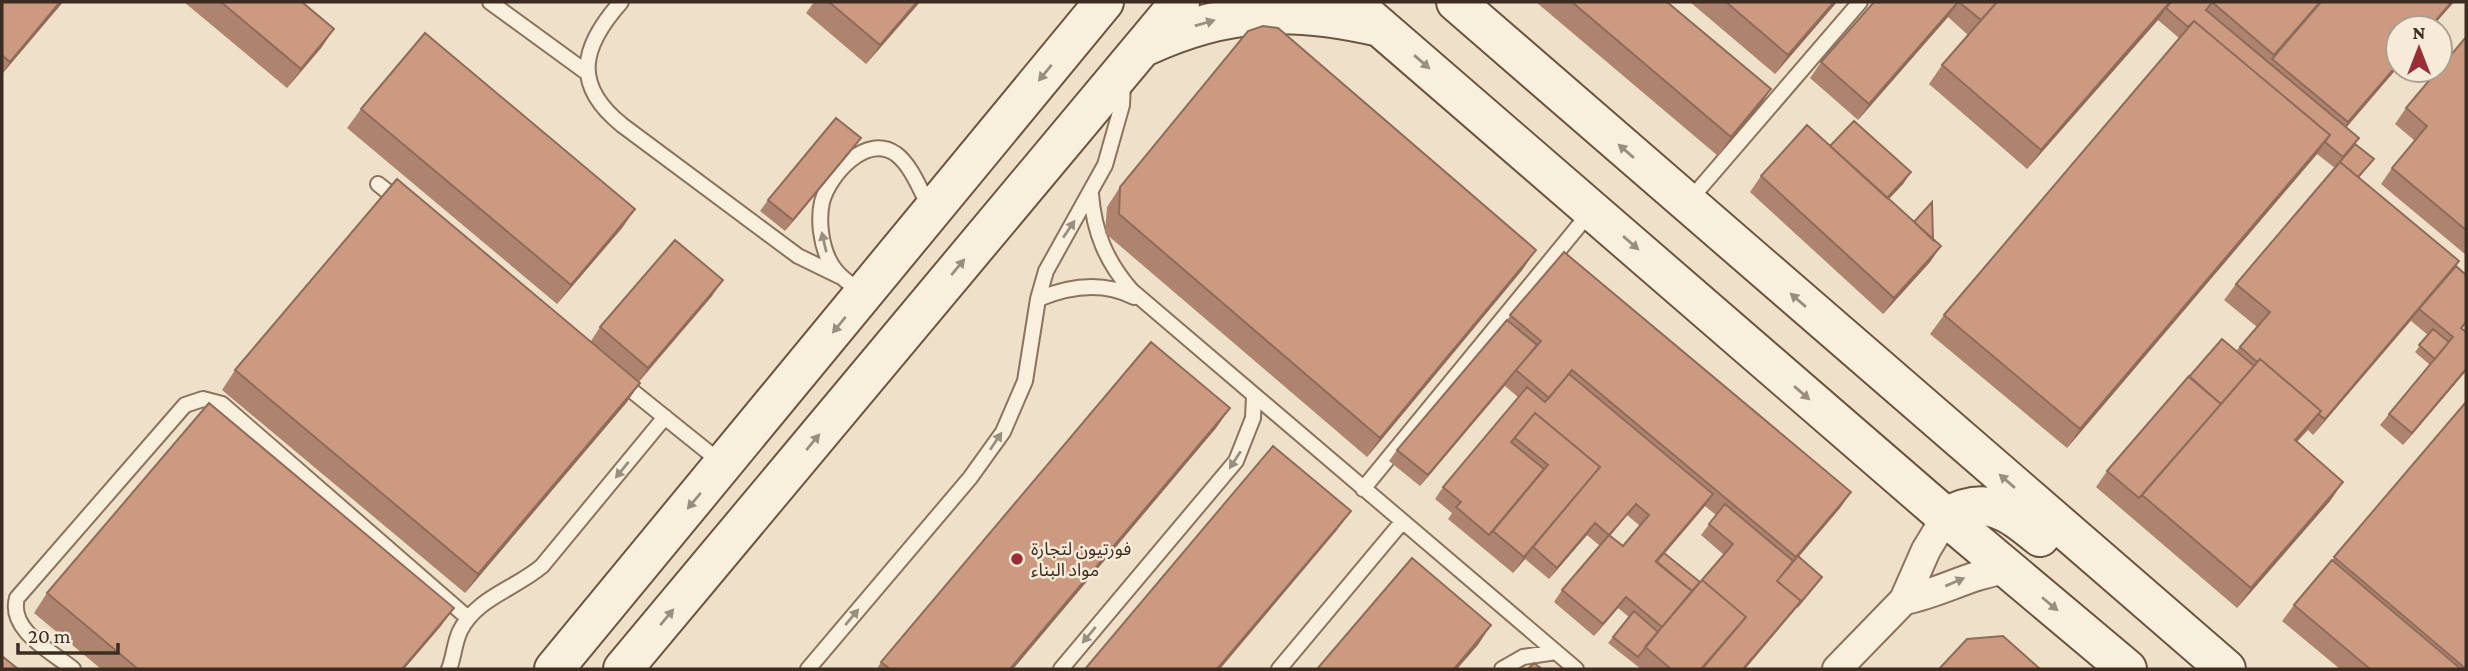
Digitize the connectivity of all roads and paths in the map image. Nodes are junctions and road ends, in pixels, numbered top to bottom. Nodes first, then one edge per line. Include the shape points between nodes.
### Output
1 (490, 2) edge
2 (621, 2) edge
3 (1104, 2) edge
4 (1180, 2) edge
5 (1352, 2) edge
6 (1456, 2) edge
7 (1860, 2) edge
8 (1085, 17) edge
9 (1381, 27) junction
10 (1133, 57) junction
11 (586, 72) junction
12 (378, 184) dead end
13 (1091, 193) junction
14 (1686, 204) junction
15 (1591, 209) junction
16 (410, 210) edge
17 (932, 211) junction
18 (852, 285) junction
19 (1038, 299) junction
20 (1147, 305) junction
21 (612, 374) edge
22 (1254, 396) junction
23 (665, 417) junction
24 (724, 464) junction
25 (1363, 489) junction
26 (1946, 517) junction
27 (1402, 522) junction
28 (2008, 569) junction
29 (1904, 600) junction
30 (468, 618) junction
31 (1556, 652) junction
32 (2212, 657) edge
33 (73, 669) edge
34 (449, 669) edge
35 (554, 669) edge
36 (624, 669) edge
37 (808, 669) edge
38 (1060, 669) edge
39 (1279, 669) edge
40 (1502, 669) edge
41 (1576, 669) edge
42 (1837, 669) edge
43 (2127, 669) edge

1 - 11 lane
2 - 11 lane via 595,37
3 - 8 main road
4 - 10 main road
5 - 9 main road
14 -> 6 main road
7 - 14 lane via 1768,101
8 -> 17 main road
10 -> 9 main road via 1206,22 1241,15 1311,13
9 -> 15 main road
10 - 13 lane via 1115,136
36 -> 10 main road
11 - 18 lane via 598,103 622,125 798,256
12 - 16 lane
19 -> 13 lane via 1059,245
13 - 20 lane via 1106,255
32 -> 14 main road
15 - 25 lane
15 -> 26 main road
17 - 18 main road
18 -> 17 lane via 829,261 822,202 834,177 858,154 878,148 897,155
18 -> 24 main road
19 - 20 lane via 1093,286 1121,292
37 -> 19 lane via 970,478 1003,432 1025,381
20 - 22 lane
21 - 23 lane
22 - 25 lane
22 -> 38 lane via 1253,418 1236,461
23 - 24 lane
23 -> 30 lane via 542,566
24 -> 35 main road
25 - 27 lane
26 - 28 main road
26 - 29 street
26 - 32 main road via 1984,506 2010,513 2151,629
27 - 31 lane
27 - 39 lane
29 -> 28 street via 1930,595 1967,577
28 -> 43 main road
29 - 42 street
30 - 33 lane via 222,404 203,400 185,405 18,598 15,608 21,627
30 - 34 lane
31 - 40 lane via 1523,657
31 - 41 lane

